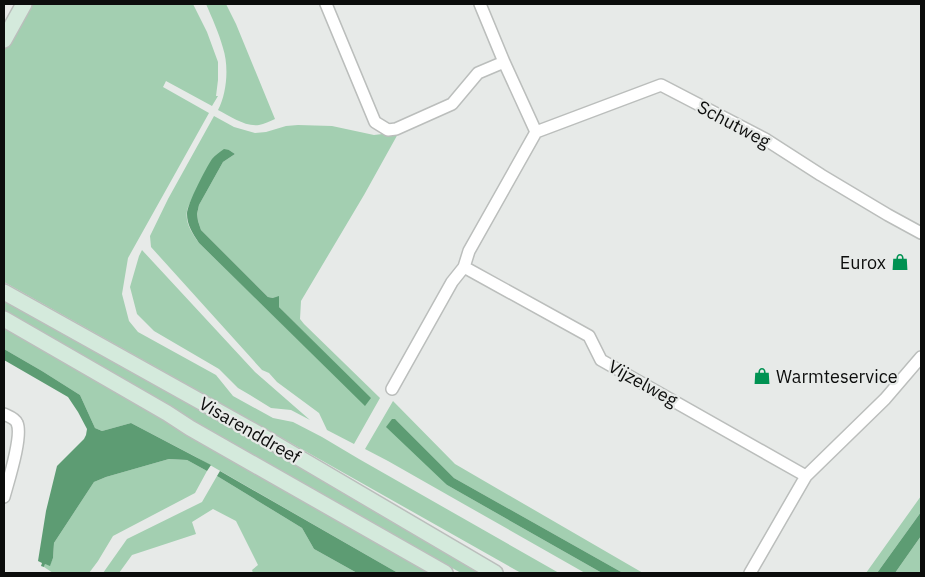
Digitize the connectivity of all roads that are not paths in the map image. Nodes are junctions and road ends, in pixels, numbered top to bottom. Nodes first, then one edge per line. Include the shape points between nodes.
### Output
1 (24, 4) edge
2 (326, 4) edge
3 (480, 4) edge
4 (4, 40) edge
5 (504, 62) junction
6 (536, 132) junction
7 (921, 233) edge
8 (464, 267) junction
9 (4, 292) edge
10 (4, 319) edge
11 (921, 357) edge
12 (392, 389) dead end
13 (4, 414) edge
14 (806, 476) junction
15 (4, 497) edge
16 (446, 573) edge
17 (494, 573) edge
18 (750, 573) edge

1 - 4 main road
2 - 5 street via 375,122 388,130 452,104 478,74
3 - 5 street
5 - 6 street
6 - 7 street, Schutweg via 661,85 765,139
6 - 8 street via 469,250
8 - 12 street via 452,282
8 - 14 street, Vijzelweg via 589,336 601,360
9 - 17 main road, Visarenddreef via 256,432
10 - 16 main road, Visarenddreef
11 - 14 street via 885,399
13 - 15 street via 17,422 18,433
14 - 18 street

